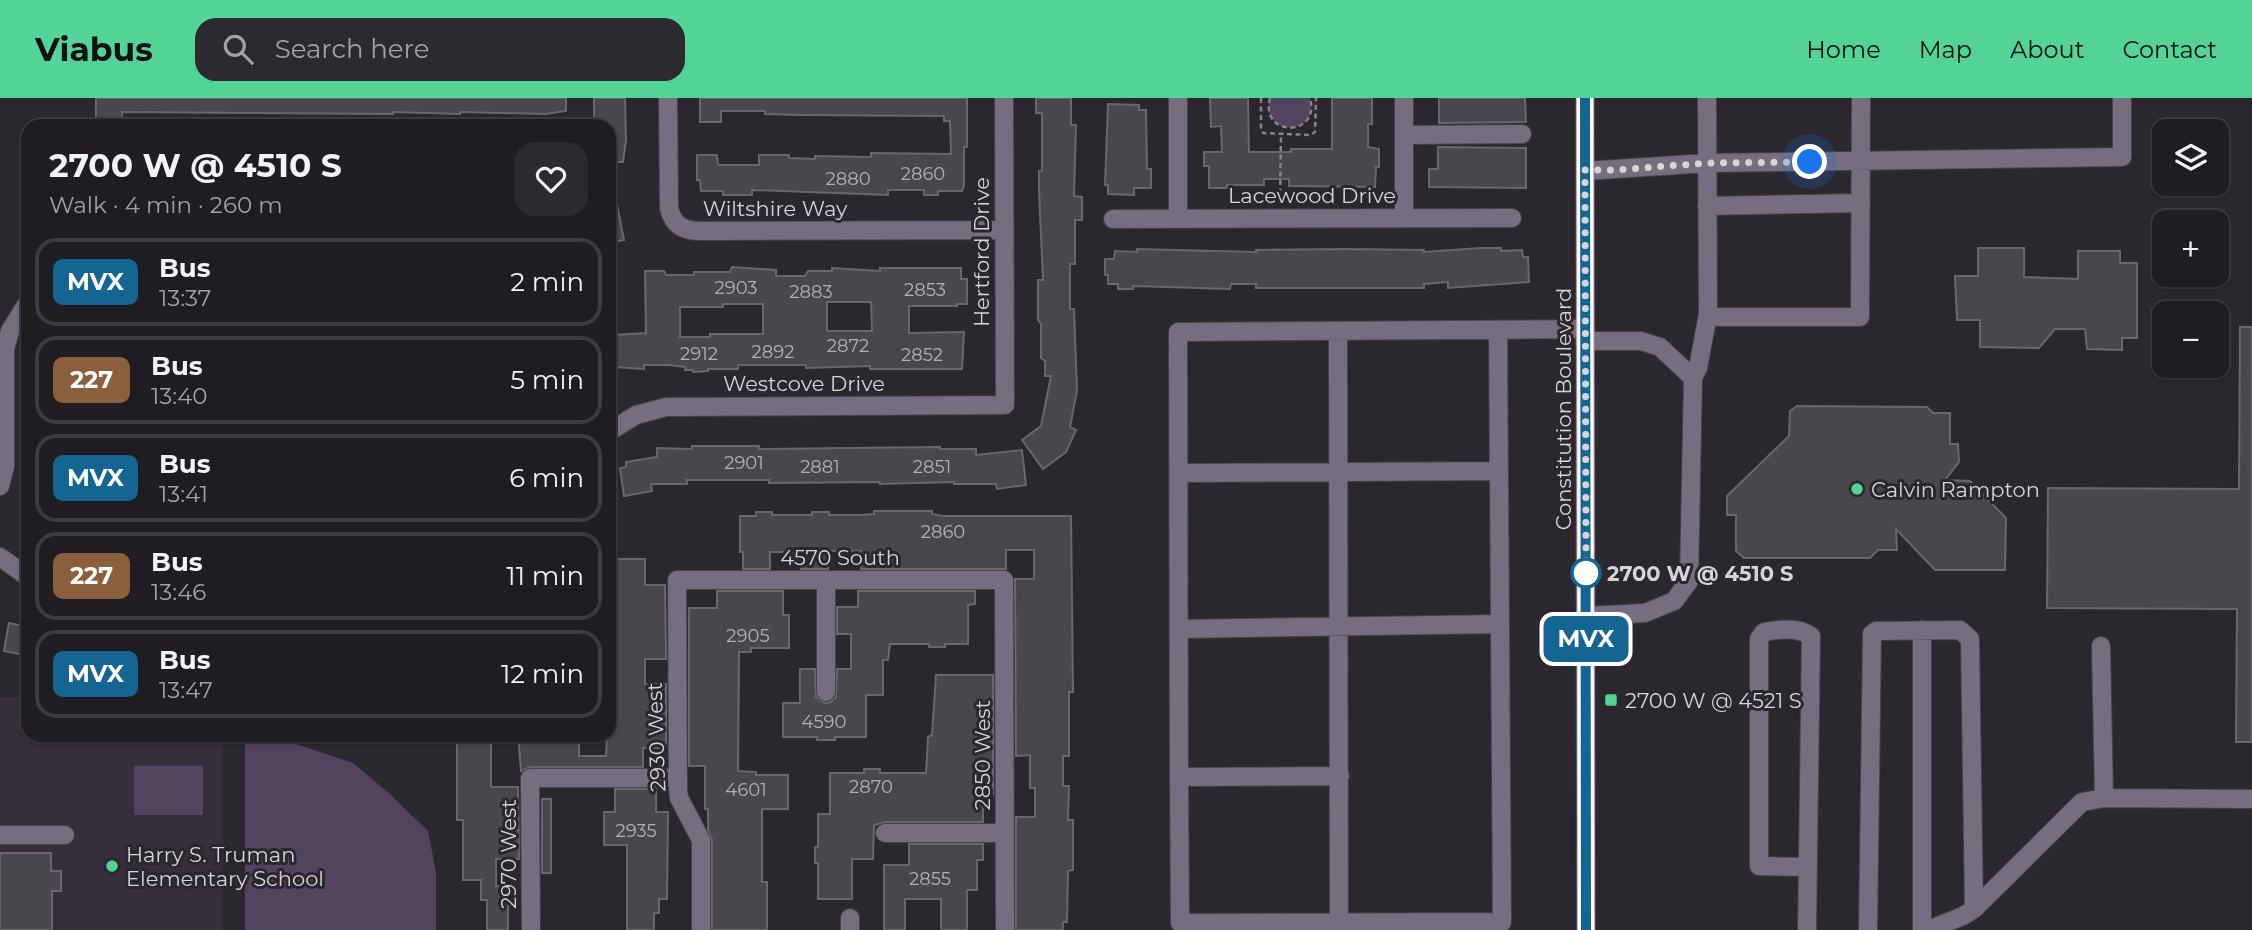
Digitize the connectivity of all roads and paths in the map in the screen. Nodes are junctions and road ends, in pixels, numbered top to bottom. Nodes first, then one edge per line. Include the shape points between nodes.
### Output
1 (668, 98) edge
2 (1004, 98) edge
3 (1178, 98) edge
4 (1261, 98) edge
5 (1270, 98) edge
6 (1310, 98) edge
7 (1316, 98) edge
8 (1404, 98) edge
9 (1585, 98) edge
10 (1707, 98) edge
11 (1861, 98) edge
12 (2122, 98) edge
13 (1281, 134) junction
14 (1522, 134) dead end
15 (1404, 135) junction
16 (1861, 161) junction
17 (1707, 163) junction
18 (1585, 170) junction
19 (1280, 202) dead end
20 (1861, 203) junction
21 (1707, 206) junction
22 (1178, 218) junction
23 (1404, 218) junction
24 (1512, 218) dead end
25 (1113, 219) dead end
26 (1004, 230) junction
27 (21, 313) edge
28 (1708, 314) junction
29 (1498, 330) junction
30 (1338, 332) junction
31 (1585, 335) junction
32 (1693, 378) junction
33 (1005, 405) joint
34 (616, 428) edge
35 (1499, 471) junction
36 (1338, 472) junction
37 (1179, 473) junction
38 (0, 486) edge
39 (0, 557) edge
40 (21, 572) edge
41 (677, 580) joint
42 (826, 580) junction
43 (1004, 580) joint
44 (1586, 616) junction
45 (1500, 624) junction
46 (1339, 627) junction
47 (1179, 629) junction
48 (1922, 630) junction
49 (2101, 646) dead end
50 (826, 692) dead end
51 (1339, 776) junction
52 (1179, 777) junction
53 (678, 778) junction
54 (2104, 798) junction
55 (2252, 799) edge
56 (885, 833) dead end
57 (1005, 833) junction
58 (0, 835) edge
59 (65, 835) dead end
60 (1808, 867) junction
61 (1974, 909) junction
62 (1339, 926) edge
63 (530, 930) edge
64 (701, 930) edge
65 (1005, 930) edge
66 (1586, 930) edge
67 (1807, 930) edge
68 (1868, 930) edge
69 (1922, 930) edge
70 (1928, 930) edge

1 - 26 street, Wiltshire Way via 669,208 681,228
2 - 26 street, Hertford Drive
3 - 22 street
4 - 13 path via 1261,130
5 - 6 path via 1268,108 1274,121 1294,128 1311,115
7 - 13 path via 1315,132
8 - 15 street
9 - 18 main road, Constitution Boulevard
10 - 17 street
11 - 16 street
12 - 16 street via 2122,158
13 - 19 path
14 - 15 street
15 - 23 street
16 - 17 street
16 - 20 street
17 - 18 street
17 - 21 street
18 - 31 main road, Constitution Boulevard
20 - 21 street
20 - 28 street via 1860,317
21 - 28 street
22 - 23 street, Lacewood Drive
22 - 25 street, Lacewood Drive
23 - 24 street, Lacewood Drive
26 - 33 street, Hertford Drive
27 - 38 street via 5,349 5,466
28 - 32 street
29 - 30 street
29 - 31 street
29 - 35 street
30 - 36 street
30 - 37 street via 1178,332
31 - 32 street via 1660,347
31 - 44 main road, Constitution Boulevard
32 - 44 street via 1689,581 1674,601 1645,613
33 - 34 street, Westcove Drive via 666,407 636,415
35 - 36 street
35 - 45 street
36 - 37 street
36 - 46 street
37 - 47 street
39 - 40 street
41 - 42 street, 4570 South
41 - 53 street, 2930 West
42 - 43 street, 4570 South
42 - 50 street
43 - 57 street, 2850 West
44 - 66 main road, Constitution Boulevard
45 - 46 street
45 - 62 street via 1502,922
46 - 47 street
46 - 51 street
47 - 52 street
48 - 61 street via 1960,630 1970,639
48 - 68 street via 1890,629 1872,634
48 - 69 street
49 - 54 street
51 - 52 street
51 - 62 street
52 - 62 street via 1180,923
53 - 63 street, 2970 West via 530,778
53 - 64 street, 2930 West via 679,798 701,840
54 - 55 street
54 - 61 street via 2082,802
56 - 57 street
57 - 65 street, 2850 West
58 - 59 street
60 - 60 street via 1811,636 1797,630 1774,630 1759,639 1759,866
60 - 67 street
61 - 70 street

